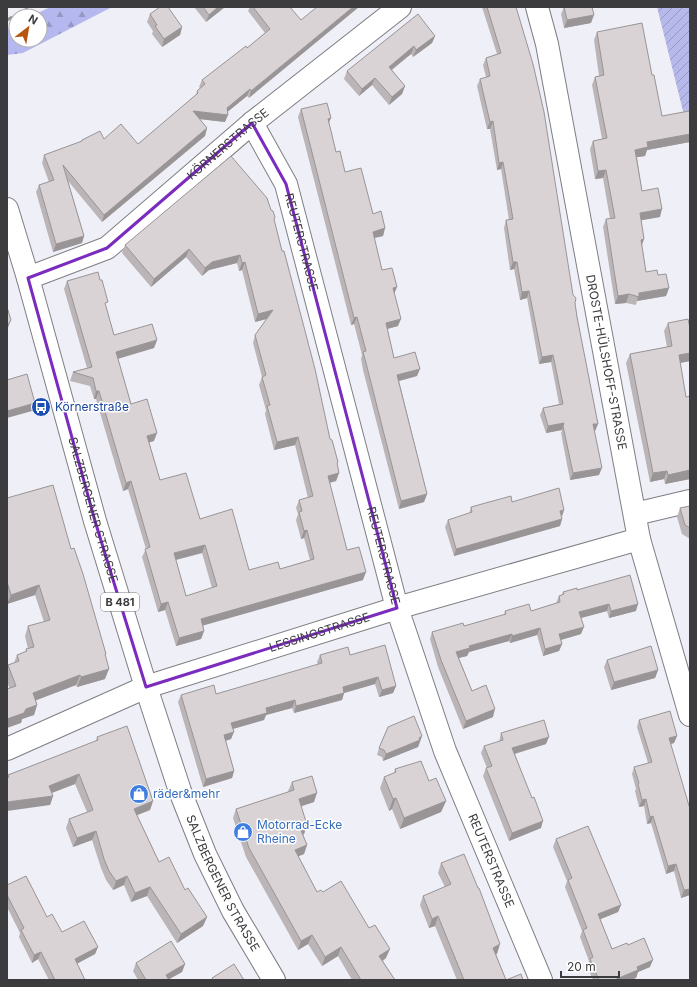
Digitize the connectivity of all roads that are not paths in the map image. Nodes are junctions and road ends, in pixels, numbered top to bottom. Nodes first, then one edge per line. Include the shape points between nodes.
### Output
1 (400, 7) edge
2 (537, 7) edge
3 (252, 123) junction
4 (7, 209) edge
5 (28, 278) junction
6 (690, 501) edge
7 (635, 514) junction
8 (640, 539) junction
9 (397, 608) junction
10 (146, 687) junction
11 (690, 715) edge
12 (7, 749) edge
13 (274, 980) edge
14 (541, 980) edge

1 - 3 street, KÖRNERSTRASSE
2 - 7 street, DROSTE-HÜLSHOFF-STRASSE via 547,44
3 - 5 street, KÖRNERSTRASSE via 107,248
3 - 9 street, REUTERSTRASSE via 286,184
4 - 5 street, SALZBERGENER STRASSE / B 481
5 - 10 street, SALZBERGENER STRASSE / B 481 via 95,521
6 - 7 street
7 - 8 street, DROSTE-HÜLSHOFF-STRASSE
8 - 9 street, LESSINGSTRASSE
8 - 11 street, DROSTE-HÜLSHOFF-STRASSE
9 - 10 street, LESSINGSTRASSE
9 - 14 street, REUTERSTRASSE via 445,751
10 - 12 street, LESSINGSTRASSE
10 - 13 street, SALZBERGENER STRASSE / B 481 via 180,791 205,854 233,911

